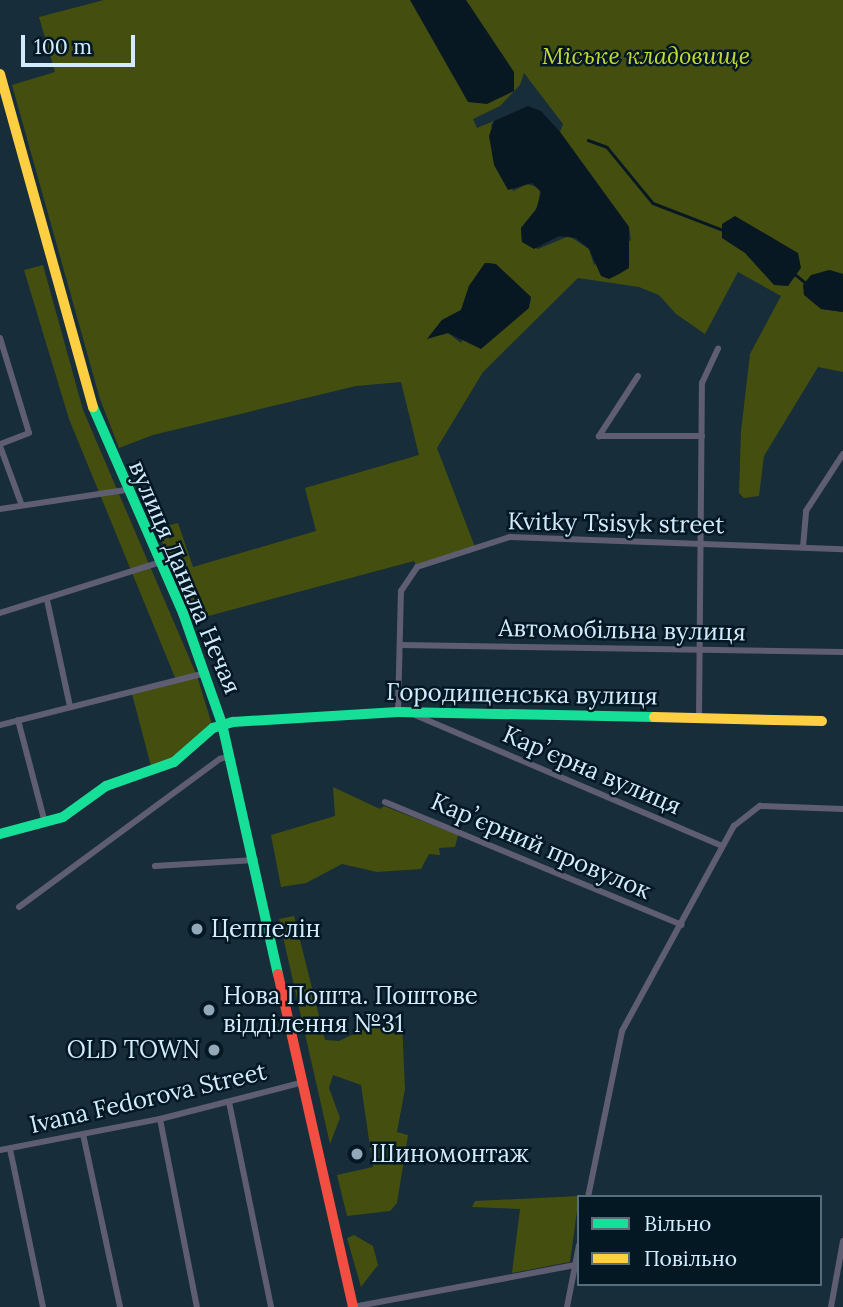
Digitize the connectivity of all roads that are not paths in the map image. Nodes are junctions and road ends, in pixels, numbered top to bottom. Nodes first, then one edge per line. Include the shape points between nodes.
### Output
1 (0, 74) edge
2 (0, 338) edge
3 (718, 348) dead end
4 (638, 376) dead end
5 (702, 436) junction
6 (0, 445) edge
7 (843, 454) edge
8 (127, 490) junction
9 (21, 503) junction
10 (0, 509) edge
11 (701, 543) junction
12 (803, 547) junction
13 (843, 549) edge
14 (161, 562) junction
15 (47, 600) junction
16 (0, 613) edge
17 (400, 645) junction
18 (700, 650) junction
19 (843, 652) edge
20 (206, 673) junction
21 (70, 706) junction
22 (404, 712) junction
23 (699, 719) junction
24 (18, 720) junction
25 (822, 721) dead end
26 (222, 724) junction
27 (0, 725) edge
28 (230, 756) junction
29 (385, 802) dead end
30 (843, 809) edge
31 (45, 823) junction
32 (0, 834) edge
33 (722, 846) junction
34 (254, 860) junction
35 (155, 866) dead end
36 (19, 907) dead end
37 (682, 925) junction
38 (304, 1082) junction
39 (229, 1102) junction
40 (160, 1119) junction
41 (83, 1134) junction
42 (10, 1149) junction
43 (0, 1150) edge
44 (589, 1195) edge
45 (843, 1241) edge
46 (577, 1255) edge
47 (575, 1265) junction
48 (43, 1307) edge
49 (120, 1307) edge
50 (197, 1307) edge
51 (271, 1307) edge
52 (353, 1307) edge
53 (567, 1307) edge
54 (831, 1307) edge

1 - 8 main road, вулиця Данила Нечая via 91,403
2 - 6 street via 29,432
3 - 5 street via 702,383
4 - 5 street via 599,436
5 - 11 street
6 - 9 street
7 - 12 street via 806,511
8 - 9 street
8 - 14 main road, вулиця Данила Нечая
9 - 10 street
11 - 12 street, Kvitky Tsisyk street
11 - 17 street, Kvitky Tsisyk street via 510,537 475,547 416,567 408,575 401,591
11 - 18 street
12 - 13 street, Kvitky Tsisyk street
14 - 15 street
14 - 20 main road, вулиця Данила Нечая
15 - 16 street
15 - 21 street
17 - 18 street, Автомобільна вулиця
17 - 22 street, Kvitky Tsisyk street
18 - 19 street, Автомобільна вулиця
18 - 23 street
20 - 21 street
20 - 26 main road, вулиця Данила Нечая
21 - 24 street
22 - 23 main road, Городищенська вулиця
22 - 26 main road, Городищенська вулиця
22 - 33 street, Карʼєрна вулиця
23 - 25 main road, Городищенська вулиця
24 - 27 street
24 - 31 street
26 - 28 main road, вулиця Данила Нечая
26 - 31 main road via 174,762 106,786 63,817
28 - 34 main road, вулиця Данила Нечая
28 - 36 street
29 - 37 street, Карʼєрний провулок
30 - 33 street via 760,806 741,817
31 - 32 main road
33 - 37 street
34 - 35 street
34 - 38 main road, вулиця Данила Нечая
37 - 44 street via 622,1031
38 - 39 street, Ivana Fedorova Street
38 - 52 main road, вулиця Данила Нечая
39 - 40 street, Ivana Fedorova Street
39 - 51 street
40 - 41 street, Ivana Fedorova Street
40 - 50 street
41 - 42 street, Ivana Fedorova Street
41 - 49 street
42 - 43 street, Ivana Fedorova Street
42 - 48 street
45 - 54 street
46 - 47 street
47 - 52 street
47 - 53 street

